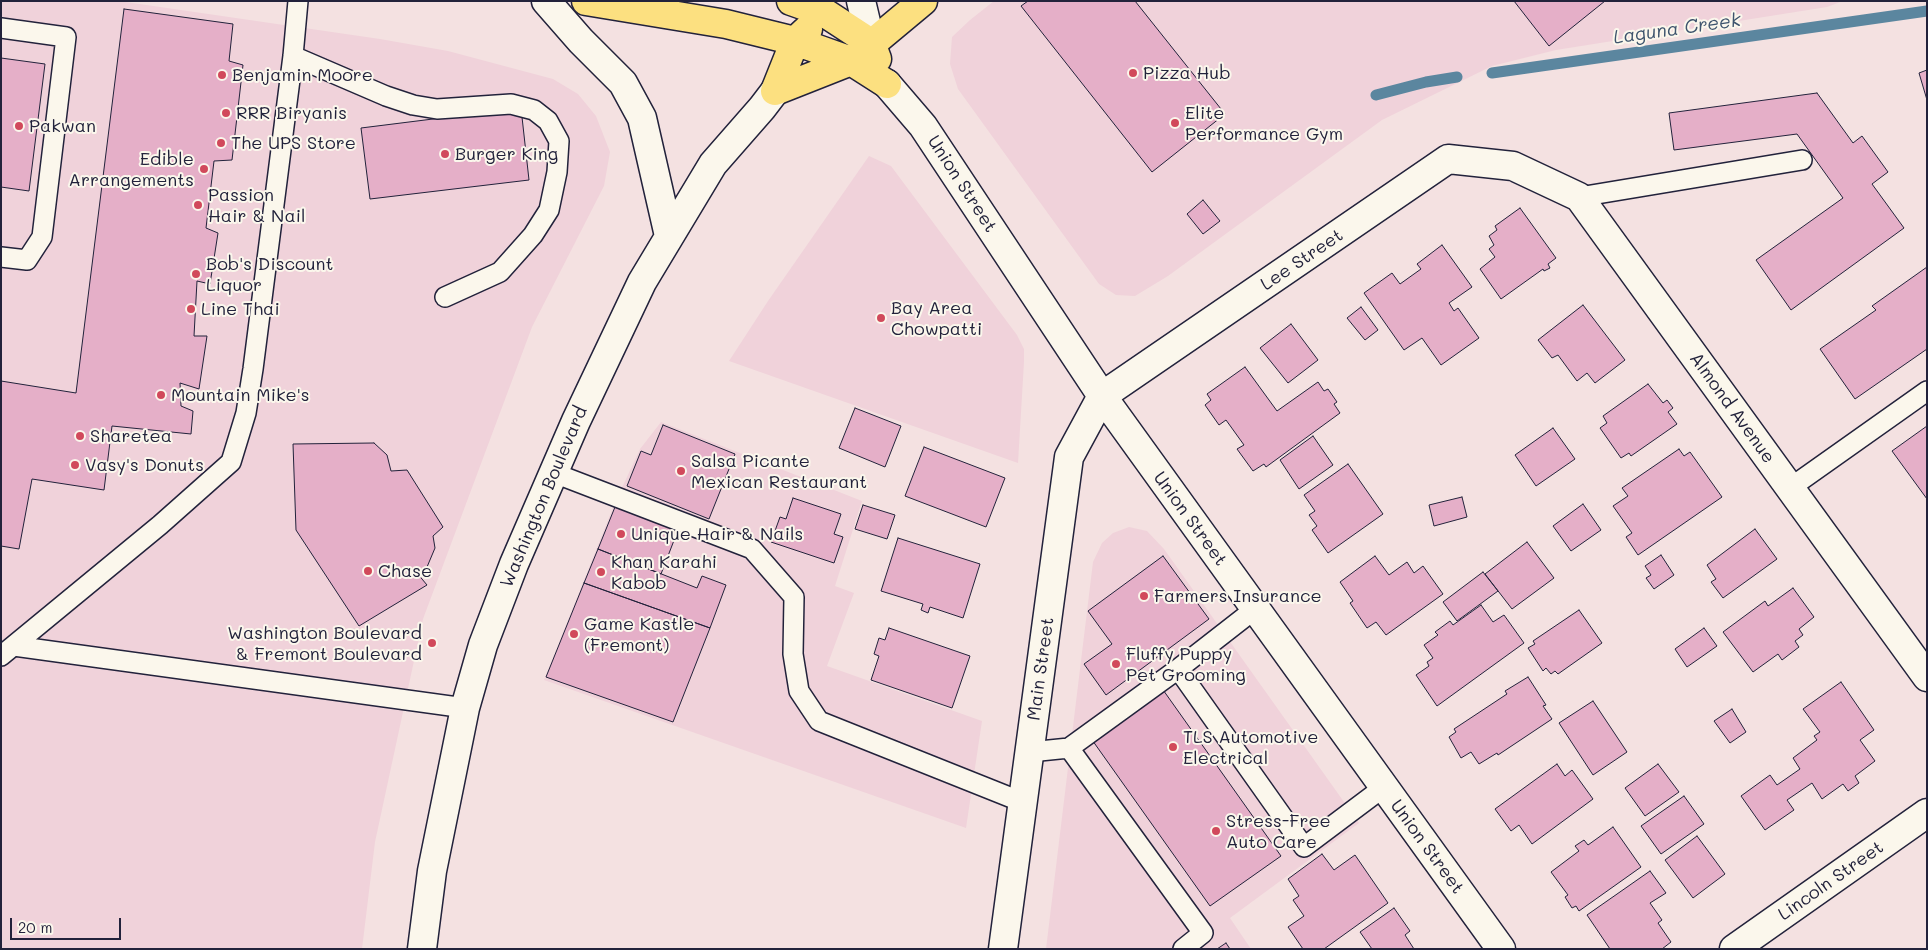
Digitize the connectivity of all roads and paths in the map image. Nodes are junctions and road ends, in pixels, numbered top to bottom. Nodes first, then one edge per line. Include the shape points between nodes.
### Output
1 (298, 1) edge
2 (546, 1) edge
3 (586, 1) edge
4 (791, 1) edge
5 (861, 1) edge
6 (922, 1) edge
7 (831, 7) edge
8 (1, 28) edge
9 (794, 41) junction
10 (861, 52) junction
11 (292, 56) junction
12 (887, 84) joint
13 (775, 91) junction
14 (1802, 160) dead end
15 (1513, 166) joint
16 (1579, 197) junction
17 (669, 236) junction
18 (1, 257) edge
19 (445, 297) dead end
20 (1927, 390) edge
21 (1102, 396) junction
22 (554, 473) junction
23 (1790, 488) junction
24 (1255, 609) junction
25 (8, 651) edge
26 (1178, 668) junction
27 (1927, 677) edge
28 (465, 708) junction
29 (1068, 748) junction
30 (1030, 752) junction
31 (1384, 787) junction
32 (1022, 802) junction
33 (1927, 813) edge
34 (1737, 948) edge
35 (422, 949) edge
36 (1003, 949) edge
37 (1183, 949) edge
38 (1501, 949) edge

1 - 11 lane
2 - 17 street via 622,83 642,118
3 - 9 main road via 726,24
4 - 7 main road
5 - 10 street
6 - 10 main road
7 - 9 main road
7 - 10 main road
8 - 18 lane via 66,37 42,237 28,260
9 - 10 main road
9 - 13 main road
10 - 12 main road
10 - 13 main road
11 - 19 lane via 413,105 437,110 510,104 534,110 548,122 559,141 557,172 548,210 534,236 500,272
11 - 25 lane via 253,369 246,413 231,462
12 - 21 street, Union Street via 923,126
13 - 17 street, Washington Boulevard via 713,164
14 - 16 lane
15 - 16 street, Almond Avenue
15 - 21 street, Lee Street via 1448,160
16 - 23 street, Almond Avenue
17 - 22 street, Washington Boulevard via 642,282
20 - 23 lane
21 - 24 street, Union Street
21 - 30 street, Main Street via 1069,457
22 - 28 street, Washington Boulevard via 483,644
22 - 32 lane via 752,549 794,597 793,654 799,691 818,721
23 - 27 street, Almond Avenue
24 - 26 lane
24 - 31 street, Union Street
25 - 28 lane
26 - 29 lane
26 - 31 lane via 1304,847
28 - 35 street, Washington Boulevard via 432,872
29 - 30 lane
29 - 37 lane via 1203,933
30 - 32 street, Main Street
31 - 38 street, Union Street
32 - 36 street, Main Street
33 - 34 street, Lincoln Street

